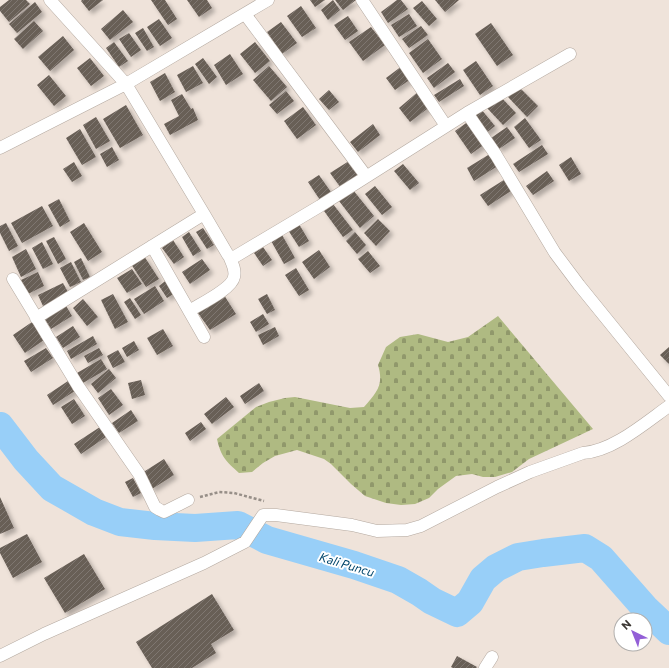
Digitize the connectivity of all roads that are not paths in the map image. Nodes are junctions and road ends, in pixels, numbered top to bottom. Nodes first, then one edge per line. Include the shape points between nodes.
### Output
1 (50, 0) edge
2 (268, 0) edge
3 (362, 0) edge
4 (245, 14) junction
5 (570, 54) dead end
6 (126, 84) junction
7 (467, 113) junction
8 (446, 126) junction
9 (0, 148) edge
10 (366, 176) junction
11 (204, 214) junction
12 (152, 246) junction
13 (229, 256) junction
14 (13, 279) dead end
15 (189, 311) junction
16 (36, 318) junction
17 (204, 337) dead end
18 (669, 396) edge
19 (669, 406) edge
20 (188, 500) road end
21 (0, 656) edge
22 (492, 657) dead end
23 (485, 668) edge

1 - 6 street
2 - 4 street
3 - 8 street
4 - 6 street
4 - 10 street
5 - 7 street
6 - 9 street
6 - 11 street
7 - 8 street
7 - 18 street via 496,155 555,253
8 - 10 street
10 - 13 street via 242,253
11 - 12 street
11 - 13 street
12 - 15 street
12 - 16 street
13 - 15 street via 234,273 233,281
14 - 16 street
15 - 17 street
16 - 20 street via 78,386 139,474 155,507 164,512
19 - 21 street via 602,449 530,472 407,530 384,532 284,516 261,517 245,542
22 - 23 street

